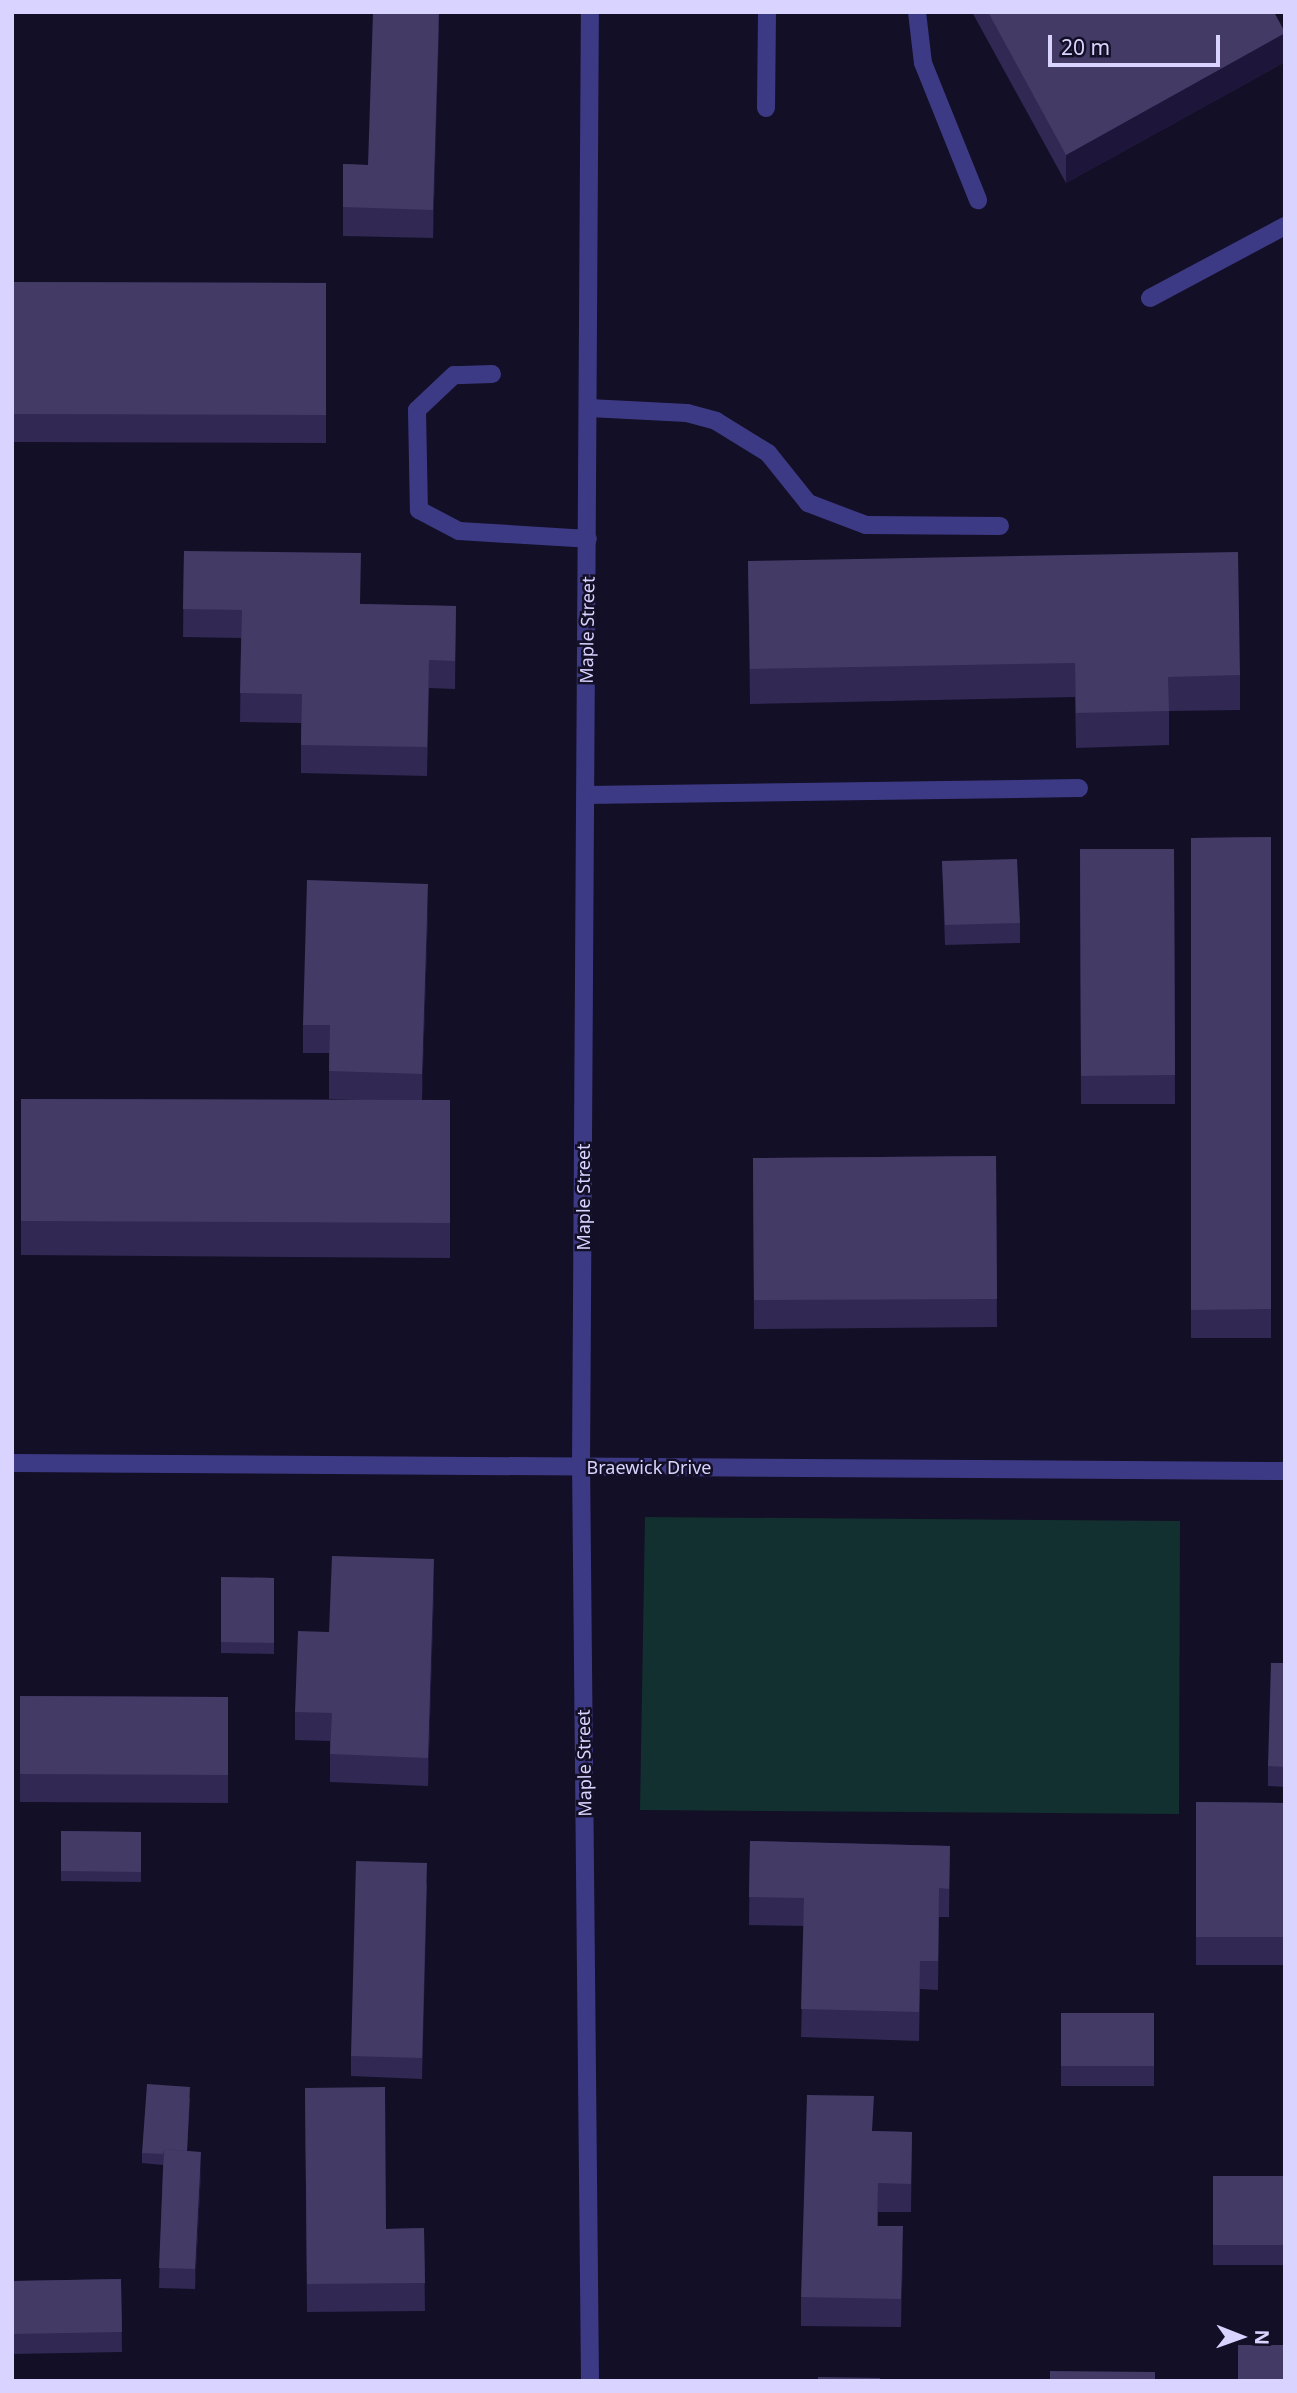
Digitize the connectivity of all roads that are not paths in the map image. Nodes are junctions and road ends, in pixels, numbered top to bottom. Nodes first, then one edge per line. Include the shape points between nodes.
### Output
1 (590, 12) edge
2 (767, 12) edge
3 (917, 12) edge
4 (766, 108) dead end
5 (978, 200) dead end
6 (1285, 226) edge
7 (1150, 298) dead end
8 (492, 373) dead end
9 (589, 408) junction
10 (1000, 526) dead end
11 (588, 539) junction
12 (1079, 788) dead end
13 (586, 795) junction
14 (12, 1464) edge
15 (582, 1467) junction
16 (1285, 1471) edge
17 (590, 2381) edge

1 - 9 street, Maple Street
2 - 4 street
3 - 5 street via 923,62
6 - 7 street
8 - 11 street via 454,375 418,410 419,510 459,531
9 - 10 street via 687,413 716,421 768,453 808,503 866,525
9 - 11 street, Maple Street
11 - 13 street, Maple Street
12 - 13 street
13 - 15 street, Maple Street
14 - 15 street, Braewick Drive
15 - 16 street, Braewick Drive
15 - 17 street, Maple Street

